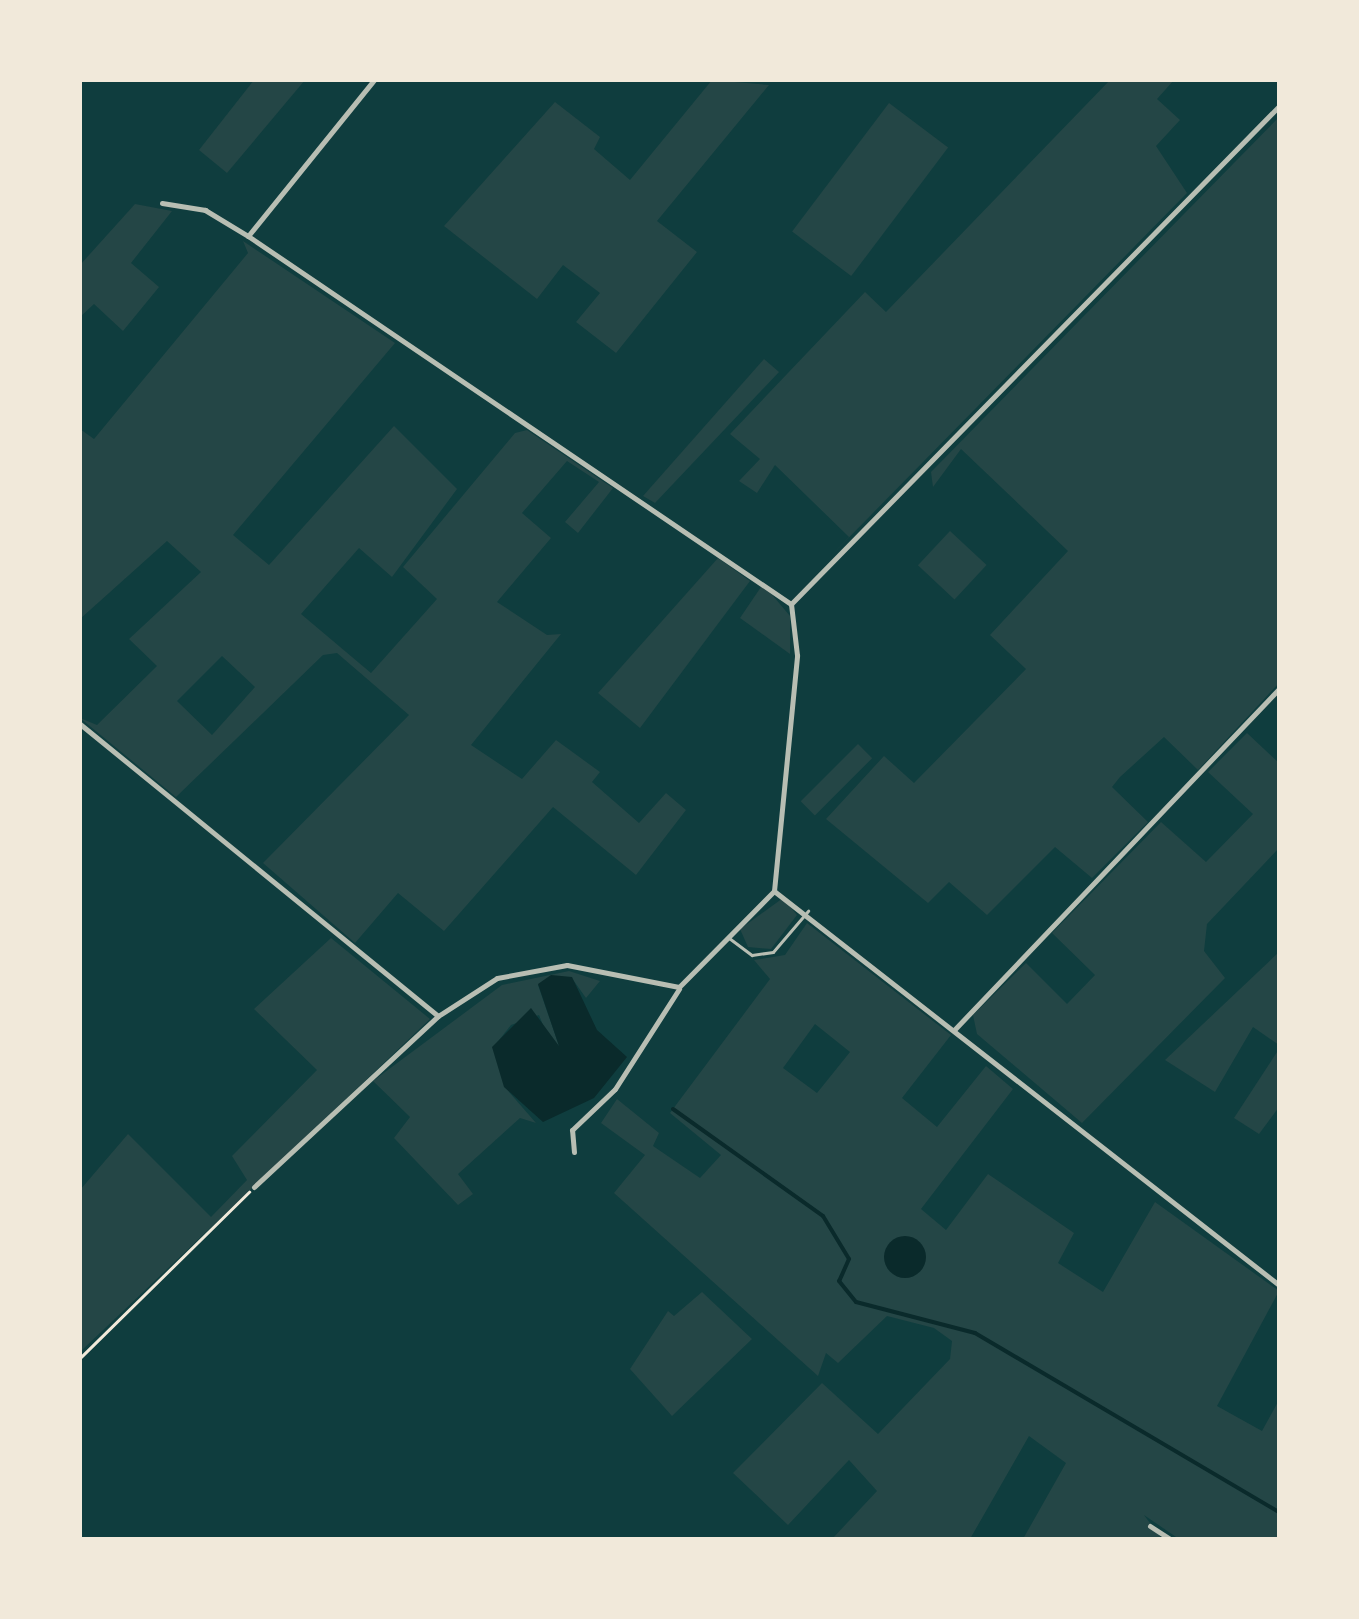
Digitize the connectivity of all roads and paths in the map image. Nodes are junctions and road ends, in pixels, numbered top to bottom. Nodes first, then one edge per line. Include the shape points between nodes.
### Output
1 (374, 80) edge
2 (1279, 106) edge
3 (162, 203) dead end
4 (248, 236) junction
5 (791, 604) junction
6 (1279, 689) edge
7 (80, 724) edge
8 (774, 891) junction
9 (808, 911) junction
10 (727, 936) junction
11 (679, 987) junction
12 (438, 1016) junction
13 (954, 1030) junction
14 (574, 1152) dead end
15 (254, 1187) joint
16 (1279, 1285) edge
17 (80, 1358) edge
18 (1150, 1526) dead end
19 (1170, 1539) edge

1 - 4 street
2 - 5 street
3 - 4 street via 206,210
4 - 5 street
5 - 8 street via 797,654
6 - 13 street
7 - 12 street
8 - 9 street
8 - 10 street
9 - 10 lane via 763,955
9 - 13 street
10 - 11 street
11 - 12 street via 532,966
11 - 14 street via 615,1089 572,1130
12 - 15 street
13 - 16 street
15 - 17 path
18 - 19 street

